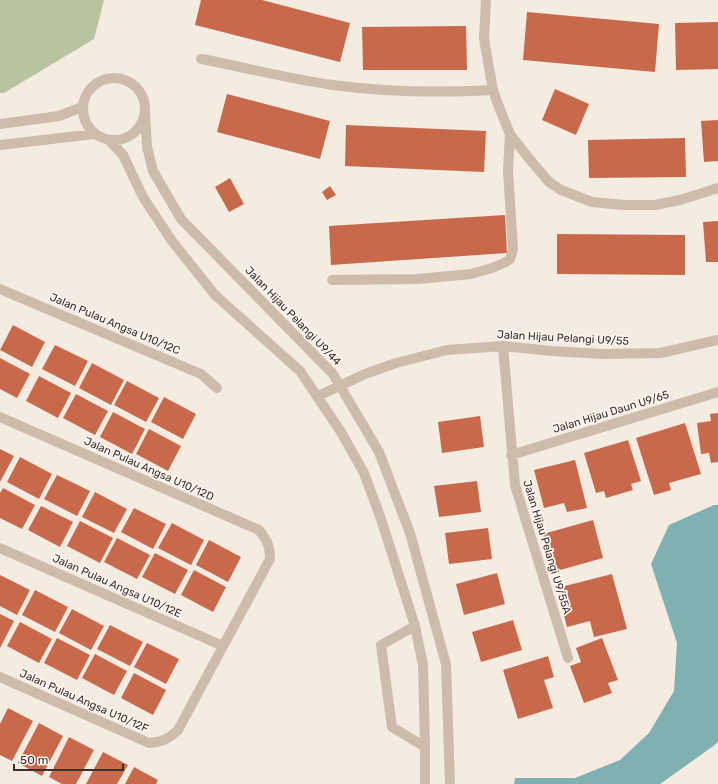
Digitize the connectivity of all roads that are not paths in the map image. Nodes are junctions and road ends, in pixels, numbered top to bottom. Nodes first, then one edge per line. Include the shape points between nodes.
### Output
1 (486, 0) edge
2 (201, 59) dead end
3 (493, 90) junction
4 (82, 107) junction
5 (145, 112) junction
6 (0, 124) edge
7 (94, 134) junction
8 (510, 134) junction
9 (110, 141) junction
10 (0, 145) edge
11 (718, 188) edge
12 (332, 280) dead end
13 (0, 289) edge
14 (718, 340) edge
15 (502, 346) junction
16 (339, 386) junction
17 (217, 388) dead end
18 (718, 392) edge
19 (318, 396) junction
20 (0, 417) edge
21 (511, 455) junction
22 (0, 548) edge
23 (415, 626) junction
24 (224, 646) junction
25 (568, 658) dead end
26 (0, 677) edge
27 (426, 747) junction
28 (425, 784) edge
29 (450, 784) edge

1 - 3 street via 484,39
2 - 3 street via 332,85 455,92
3 - 8 street
4 - 5 street via 89,90 104,79 114,78 124,79 133,84 144,101
4 - 6 street via 59,116
4 - 7 street via 87,126
5 - 9 street via 138,130 129,137
5 - 16 street, Jalan Hijau Pelangi U9/44 via 147,147 153,170 181,219 333,374
7 - 9 street
7 - 10 street
8 - 11 street via 549,182 560,190 592,202 655,205
8 - 12 street via 508,172 513,249 510,259 471,274 418,279
9 - 19 street via 124,155 143,197 172,241 214,295 300,371
13 - 17 street, Jalan Pulau Angsa U10/12C via 201,374
14 - 15 street, Jalan Hijau Pelangi U9/55 via 660,353 603,354
15 - 16 street, Jalan Hijau Pelangi U9/55 via 447,350 396,363
15 - 21 street, Jalan Hijau Pelangi U9/55A
16 - 19 street, Jalan Hijau Pelangi U9/55
16 - 29 street, Jalan Hijau Pelangi U9/44 via 379,452 410,533 446,664
18 - 21 street, Jalan Hijau Daun U9/65
19 - 23 street via 364,473
20 - 24 street, Jalan Pulau Angsa U10/12D via 258,530 267,540 270,559
21 - 25 street, Jalan Hijau Pelangi U9/55A via 515,485
22 - 24 street, Jalan Pulau Angsa U10/12E
23 - 27 street via 423,665
23 - 27 street via 382,645 392,727
24 - 26 street, Jalan Pulau Angsa U10/12F via 178,730 161,742 149,743
27 - 28 street

